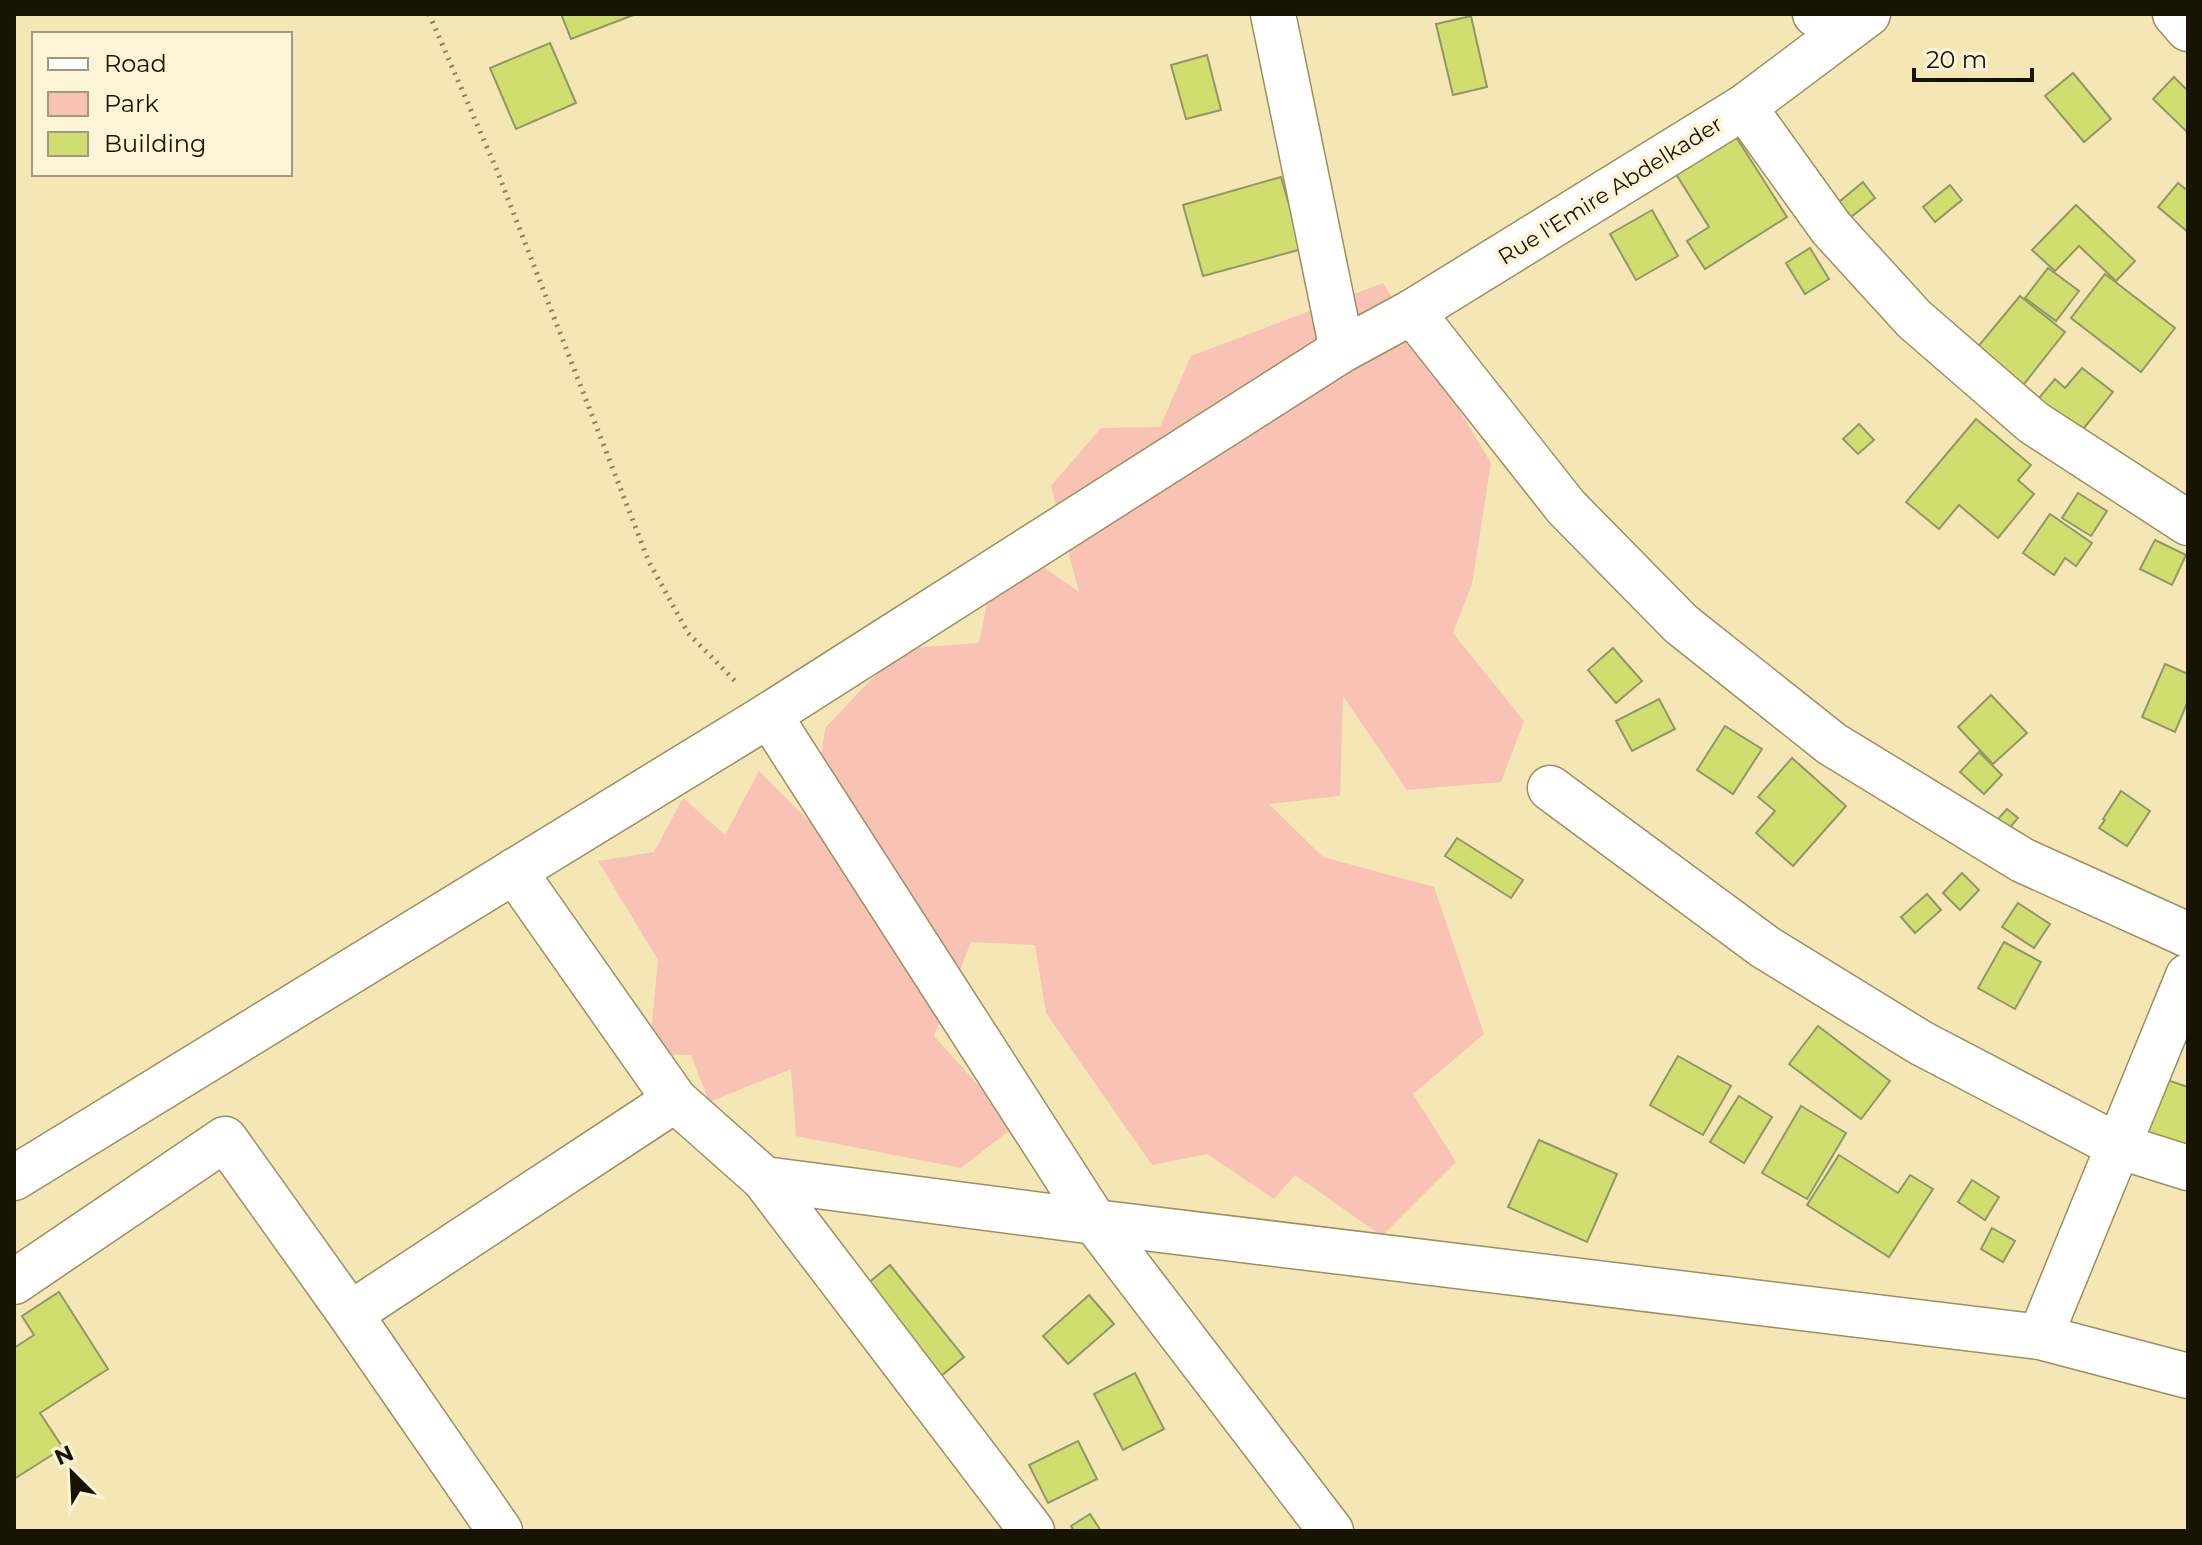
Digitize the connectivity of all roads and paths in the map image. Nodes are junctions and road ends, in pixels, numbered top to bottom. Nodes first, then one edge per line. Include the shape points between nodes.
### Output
1 (429, 14) edge
2 (1273, 14) edge
3 (2175, 14) edge
4 (1847, 16) edge
5 (2188, 29) edge
6 (1744, 107) junction
7 (1412, 312) junction
8 (1342, 350) junction
9 (2188, 523) edge
10 (769, 715) junction
11 (1550, 788) dead end
12 (514, 871) junction
13 (2188, 935) edge
14 (2188, 976) edge
15 (675, 1100) junction
16 (2118, 1146) junction
17 (2188, 1168) edge
18 (14, 1178) edge
19 (764, 1179) junction
20 (1095, 1222) junction
21 (14, 1282) edge
22 (350, 1314) junction
23 (2040, 1337) junction
24 (2188, 1376) edge
25 (500, 1531) edge
26 (1032, 1531) edge
27 (1331, 1531) edge

1 - 10 path via 496,168 649,562 688,633
2 - 8 street
3 - 5 street
4 - 6 street, Rue l'Emire Abdelkader
6 - 7 street, Rue l'Emire Abdelkader
6 - 9 street via 1831,228 1914,319 2034,423
7 - 8 street, Rue l'Emire Abdelkader
7 - 13 street via 1566,507 1692,633 1832,744 2022,860
8 - 10 street, Rue l'Emire Abdelkader
10 - 12 street, Rue l'Emire Abdelkader
10 - 20 street
11 - 16 street via 1765,947 1921,1043
12 - 15 street
12 - 18 street, Rue l'Emire Abdelkader
14 - 16 street
15 - 19 street
15 - 22 street
16 - 17 street
16 - 23 street
19 - 20 street
19 - 26 street
20 - 23 street
20 - 27 street
21 - 22 street via 225,1139
22 - 25 street
23 - 24 street

